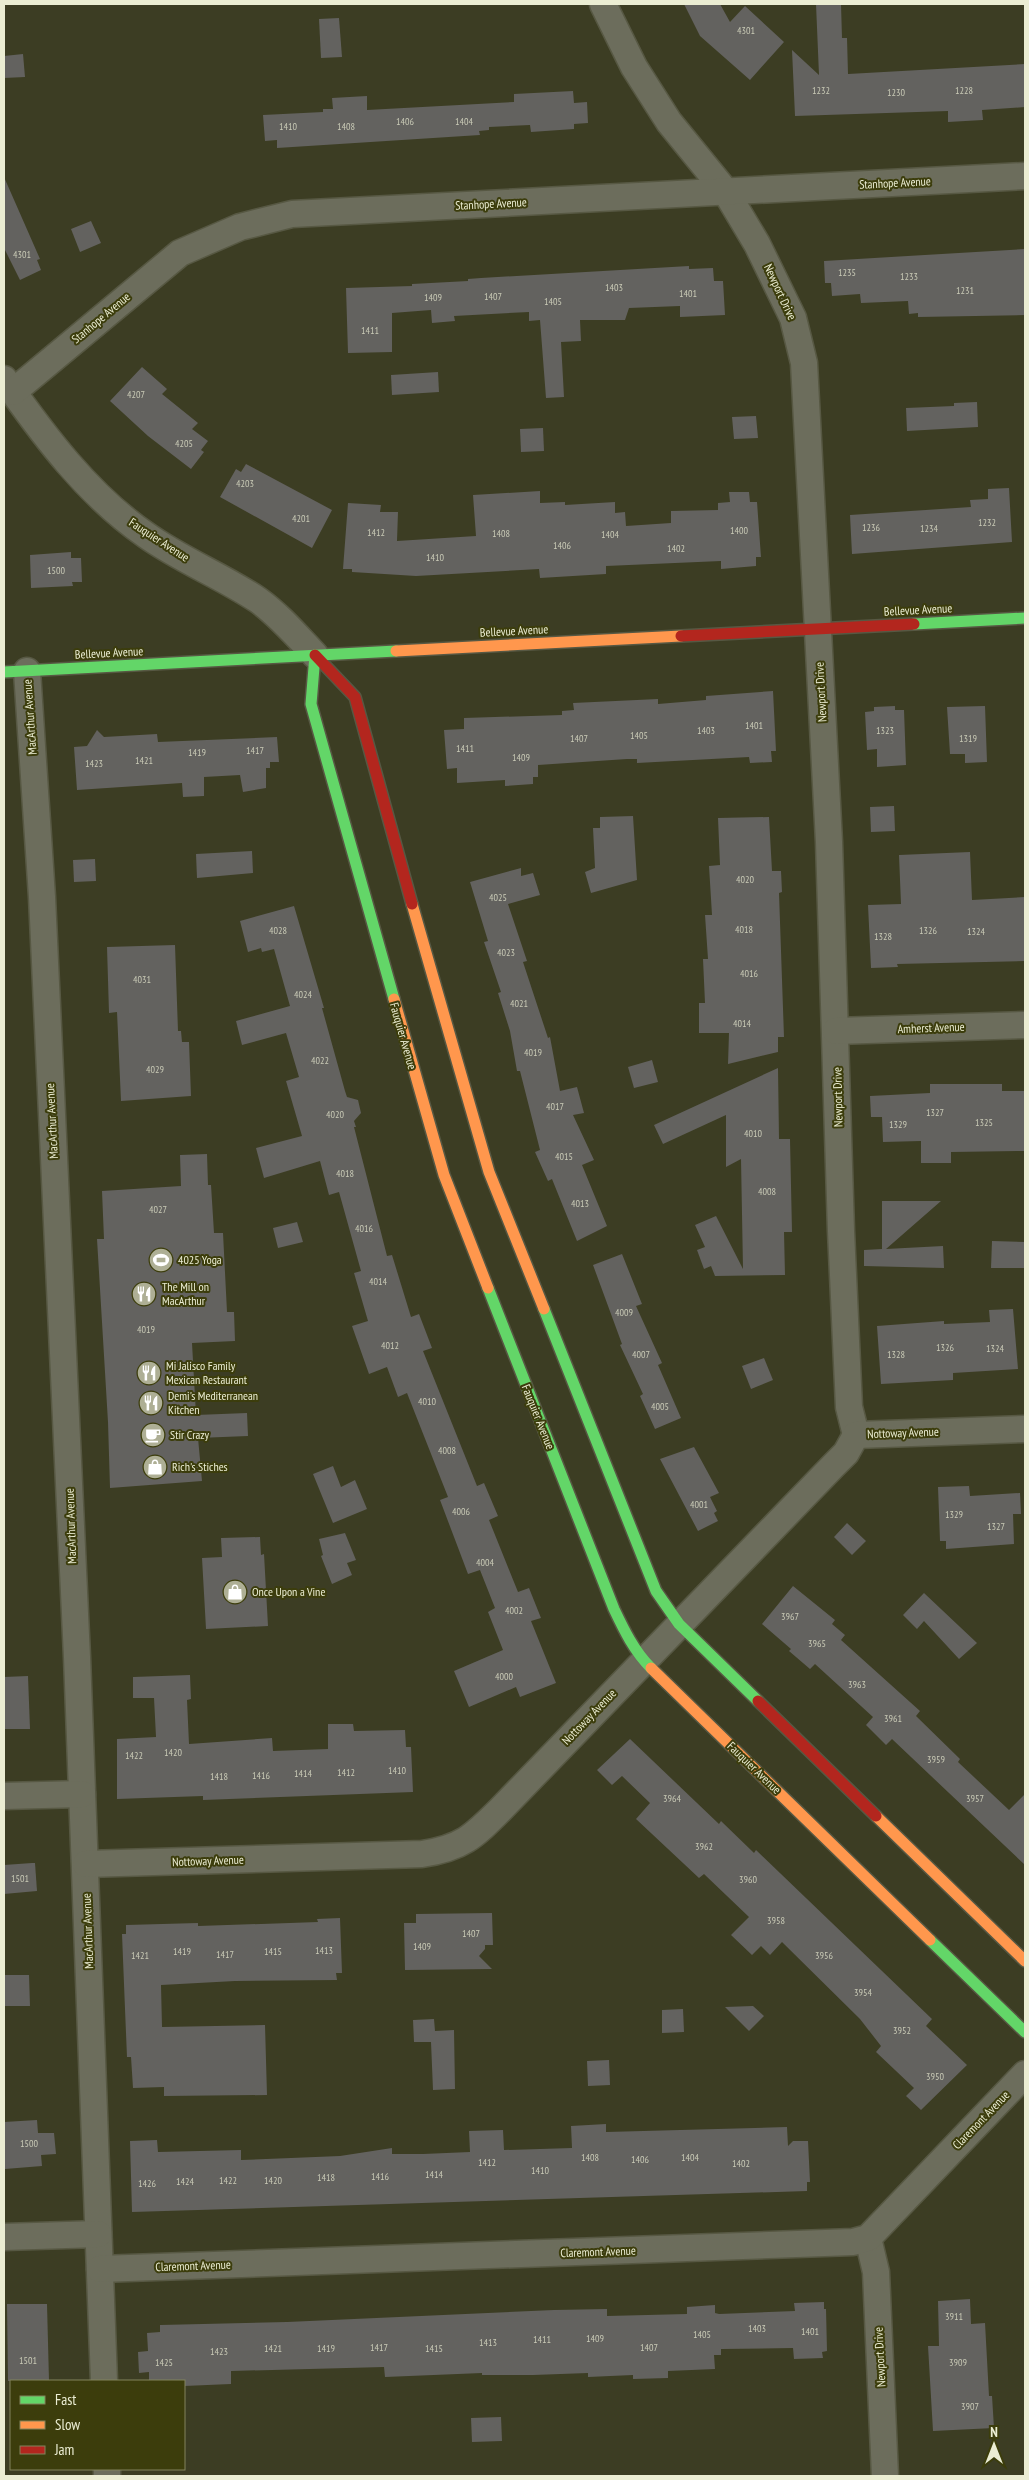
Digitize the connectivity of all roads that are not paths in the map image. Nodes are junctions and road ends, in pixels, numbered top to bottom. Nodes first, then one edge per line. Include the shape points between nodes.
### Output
1 (603, 4) edge
2 (1025, 176) edge
3 (726, 192) junction
4 (8, 386) edge
5 (1025, 618) edge
6 (818, 629) junction
7 (315, 655) junction
8 (16, 672) edge
9 (1025, 1025) edge
10 (836, 1031) junction
11 (1025, 1429) edge
12 (856, 1435) junction
13 (679, 1624) junction
14 (644, 1660) junction
15 (82, 1794) junction
16 (4, 1796) edge
17 (86, 1864) junction
18 (1025, 1961) edge
19 (1025, 2032) edge
20 (1025, 2074) edge
21 (98, 2234) junction
22 (4, 2237) edge
23 (868, 2238) junction
24 (100, 2269) junction
25 (104, 2380) edge
26 (885, 2476) edge

1 - 3 street, Newport Drive via 634,67 669,122
2 - 3 street, Stanhope Avenue
3 - 4 street, Stanhope Avenue via 292,214 240,227 180,253
3 - 6 street, Newport Drive via 782,294 793,318 802,355 808,402
4 - 7 street, Fauquier Avenue via 75,472 117,512 146,536 258,601
5 - 6 street, Bellevue Avenue
6 - 7 street, Bellevue Avenue
6 - 10 street, Newport Drive
7 - 8 street, Bellevue Avenue
7 - 13 street, Fauquier Avenue via 355,697 489,1172 646,1568 656,1591
7 - 14 street, Fauquier Avenue via 311,704 444,1175 614,1609
8 - 15 street, MacArthur Avenue via 42,897
9 - 10 street, Amherst Avenue
10 - 12 street, Newport Drive via 849,1407
11 - 12 street, Nottoway Avenue
12 - 13 street, Nottoway Avenue via 846,1453
13 - 14 street, Nottoway Avenue
13 - 18 street, Fauquier Avenue
14 - 17 street, Nottoway Avenue via 501,1809 460,1845 422,1854
14 - 19 street, Fauquier Avenue
15 - 16 street
15 - 17 street, MacArthur Avenue
17 - 21 street, MacArthur Avenue
20 - 23 street, Claremont Avenue
21 - 22 street
21 - 24 street, MacArthur Avenue
23 - 24 street, Claremont Avenue via 837,2244
23 - 26 street, Newport Drive via 876,2272
24 - 25 street, MacArthur Avenue

